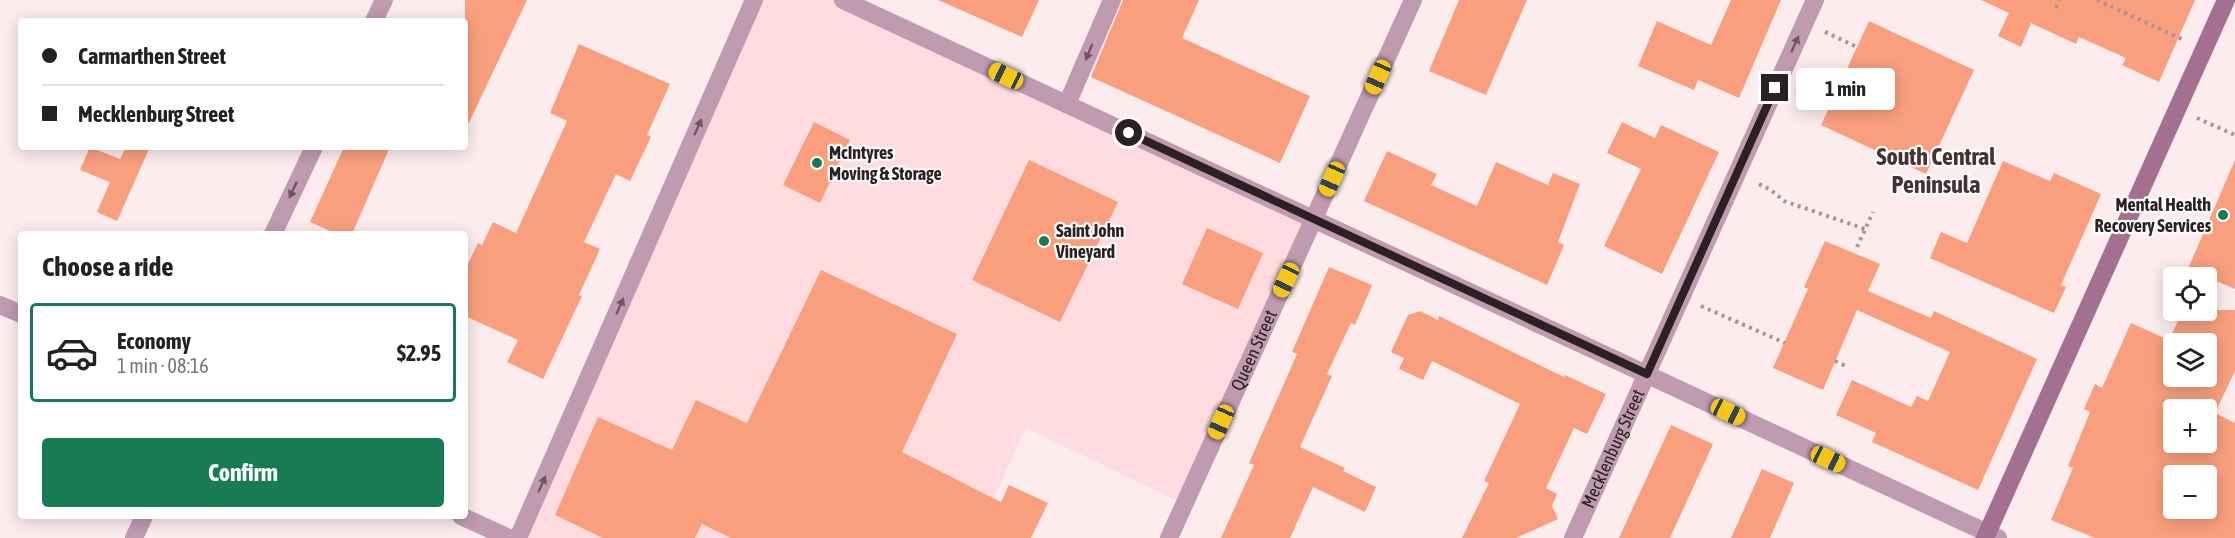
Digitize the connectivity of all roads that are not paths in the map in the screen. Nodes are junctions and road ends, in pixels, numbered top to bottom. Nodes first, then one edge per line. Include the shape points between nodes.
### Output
1 (384, 0) edge
2 (754, 0) edge
3 (843, 0) edge
4 (1112, 0) edge
5 (1413, 0) edge
6 (1815, 0) edge
7 (2226, 0) edge
8 (375, 18) edge
9 (1067, 104) junction
10 (313, 150) edge
11 (1313, 219) junction
12 (274, 231) edge
13 (0, 305) edge
14 (18, 313) edge
15 (1647, 374) junction
16 (143, 519) edge
17 (468, 519) edge
18 (1990, 536) edge
19 (134, 538) edge
20 (509, 538) edge
21 (518, 538) edge
22 (1169, 538) edge
23 (1573, 538) edge

1 - 8 street
21 -> 2 street
3 - 9 street
4 -> 9 street
5 - 11 street, Queen Street
15 -> 6 street, Mecklenburg Street
7 - 18 street
9 - 11 street
10 -> 12 street
11 - 15 street
11 - 22 street, Queen Street
13 - 14 street
15 - 18 street
15 - 23 street, Mecklenburg Street
16 - 19 street
17 - 20 street

